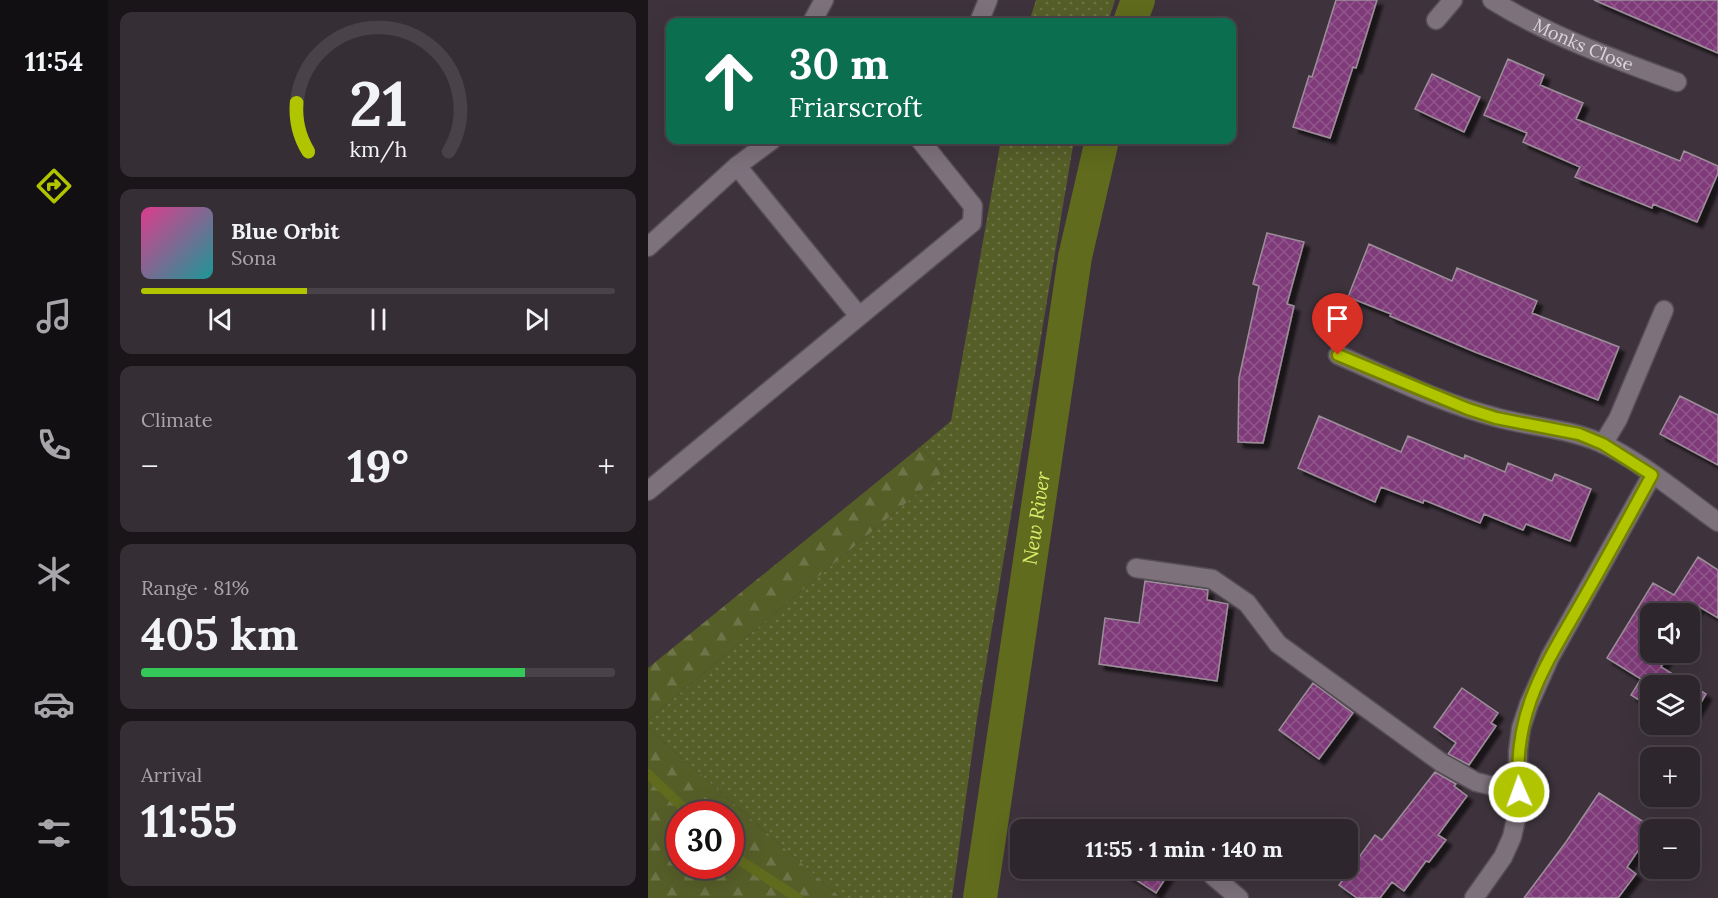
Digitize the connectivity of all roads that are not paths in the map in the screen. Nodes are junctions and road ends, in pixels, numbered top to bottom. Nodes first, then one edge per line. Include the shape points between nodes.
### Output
1 (824, 0) edge
2 (988, 0) edge
3 (1453, 0) edge
4 (1492, 0) edge
5 (814, 18) edge
6 (981, 18) edge
7 (1436, 20) dead end
8 (1677, 82) dead end
9 (749, 144) edge
10 (767, 144) edge
11 (935, 147) edge
12 (737, 166) junction
13 (648, 247) edge
14 (1664, 310) dead end
15 (859, 316) junction
16 (1338, 355) dead end
17 (1603, 444) junction
18 (1652, 475) junction
19 (648, 491) edge
20 (1718, 522) edge
21 (1136, 568) dead end
22 (1519, 792) junction
23 (1217, 879) edge
24 (1239, 898) edge
25 (1474, 898) edge

1 - 5 street
2 - 6 street
3 - 7 street
4 - 8 street, Monks Close via 1590,49
9 - 12 street
10 - 12 street
11 - 15 street via 973,206 972,223
12 - 13 street
12 - 15 street
14 - 17 street
15 - 19 street
16 - 17 street via 1468,409 1579,434
17 - 18 street
18 - 20 street
18 - 22 street via 1550,657 1529,704 1518,751
21 - 22 street via 1212,579 1247,603 1278,644 1442,763 1476,782
22 - 25 street via 1514,828 1503,857
23 - 24 street

